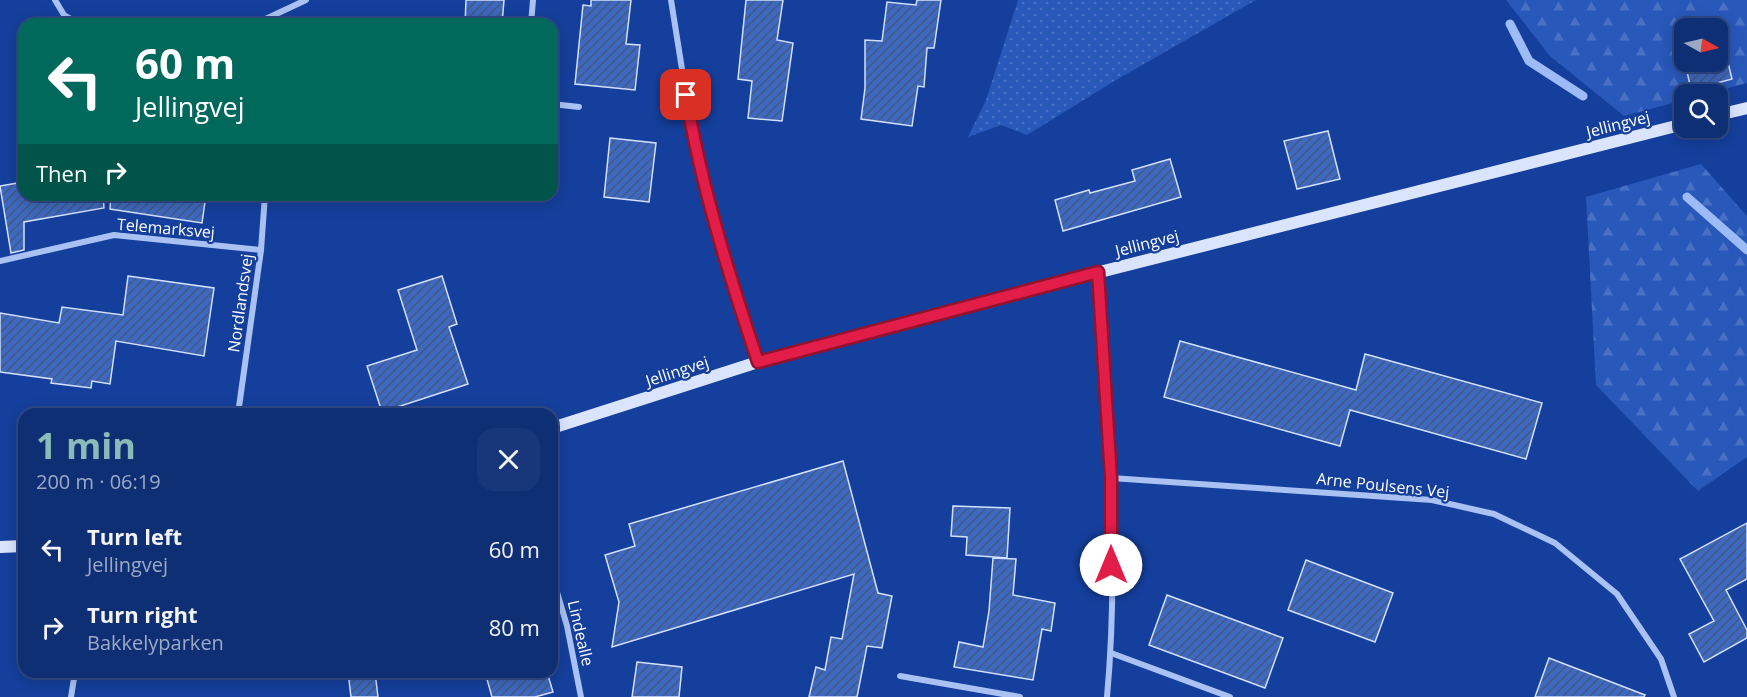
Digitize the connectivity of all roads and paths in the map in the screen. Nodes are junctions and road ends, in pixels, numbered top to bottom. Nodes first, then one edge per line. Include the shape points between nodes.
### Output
1 (55, 0) edge
2 (306, 0) edge
3 (533, 0) edge
4 (671, 0) edge
5 (69, 18) edge
6 (268, 18) edge
7 (532, 18) edge
8 (558, 105) edge
9 (579, 107) dead end
10 (1747, 108) edge
11 (1728, 113) edge
12 (1674, 127) edge
13 (264, 201) edge
14 (261, 250) junction
15 (0, 261) edge
16 (1098, 272) junction
17 (758, 362) junction
18 (239, 408) edge
19 (558, 426) edge
20 (1111, 478) junction
21 (18, 546) edge
22 (0, 547) edge
23 (558, 595) edge
24 (1111, 653) junction
25 (900, 676) dead end
26 (74, 678) edge
27 (71, 697) edge
28 (580, 697) edge
29 (1020, 697) edge
30 (1107, 697) edge
31 (1230, 697) edge
32 (1674, 697) edge

1 - 5 street
2 - 6 street
3 - 7 street
4 - 17 street via 692,132 724,258
8 - 9 street
10 - 11 main road
12 - 16 main road, Jellingvej
13 - 14 street, Nordlandsvej
14 - 15 street, Telemarksvej via 114,235
14 - 18 street, Nordlandsvej
16 - 17 main road, Jellingvej
16 - 20 street
17 - 19 main road, Jellingvej
20 - 24 street
20 - 32 street, Arne Poulsens Vej via 1432,500 1494,514 1555,543 1617,594 1661,659
21 - 22 main road
23 - 28 street, Lindealle
24 - 30 street
24 - 31 street
25 - 29 street
26 - 27 street

